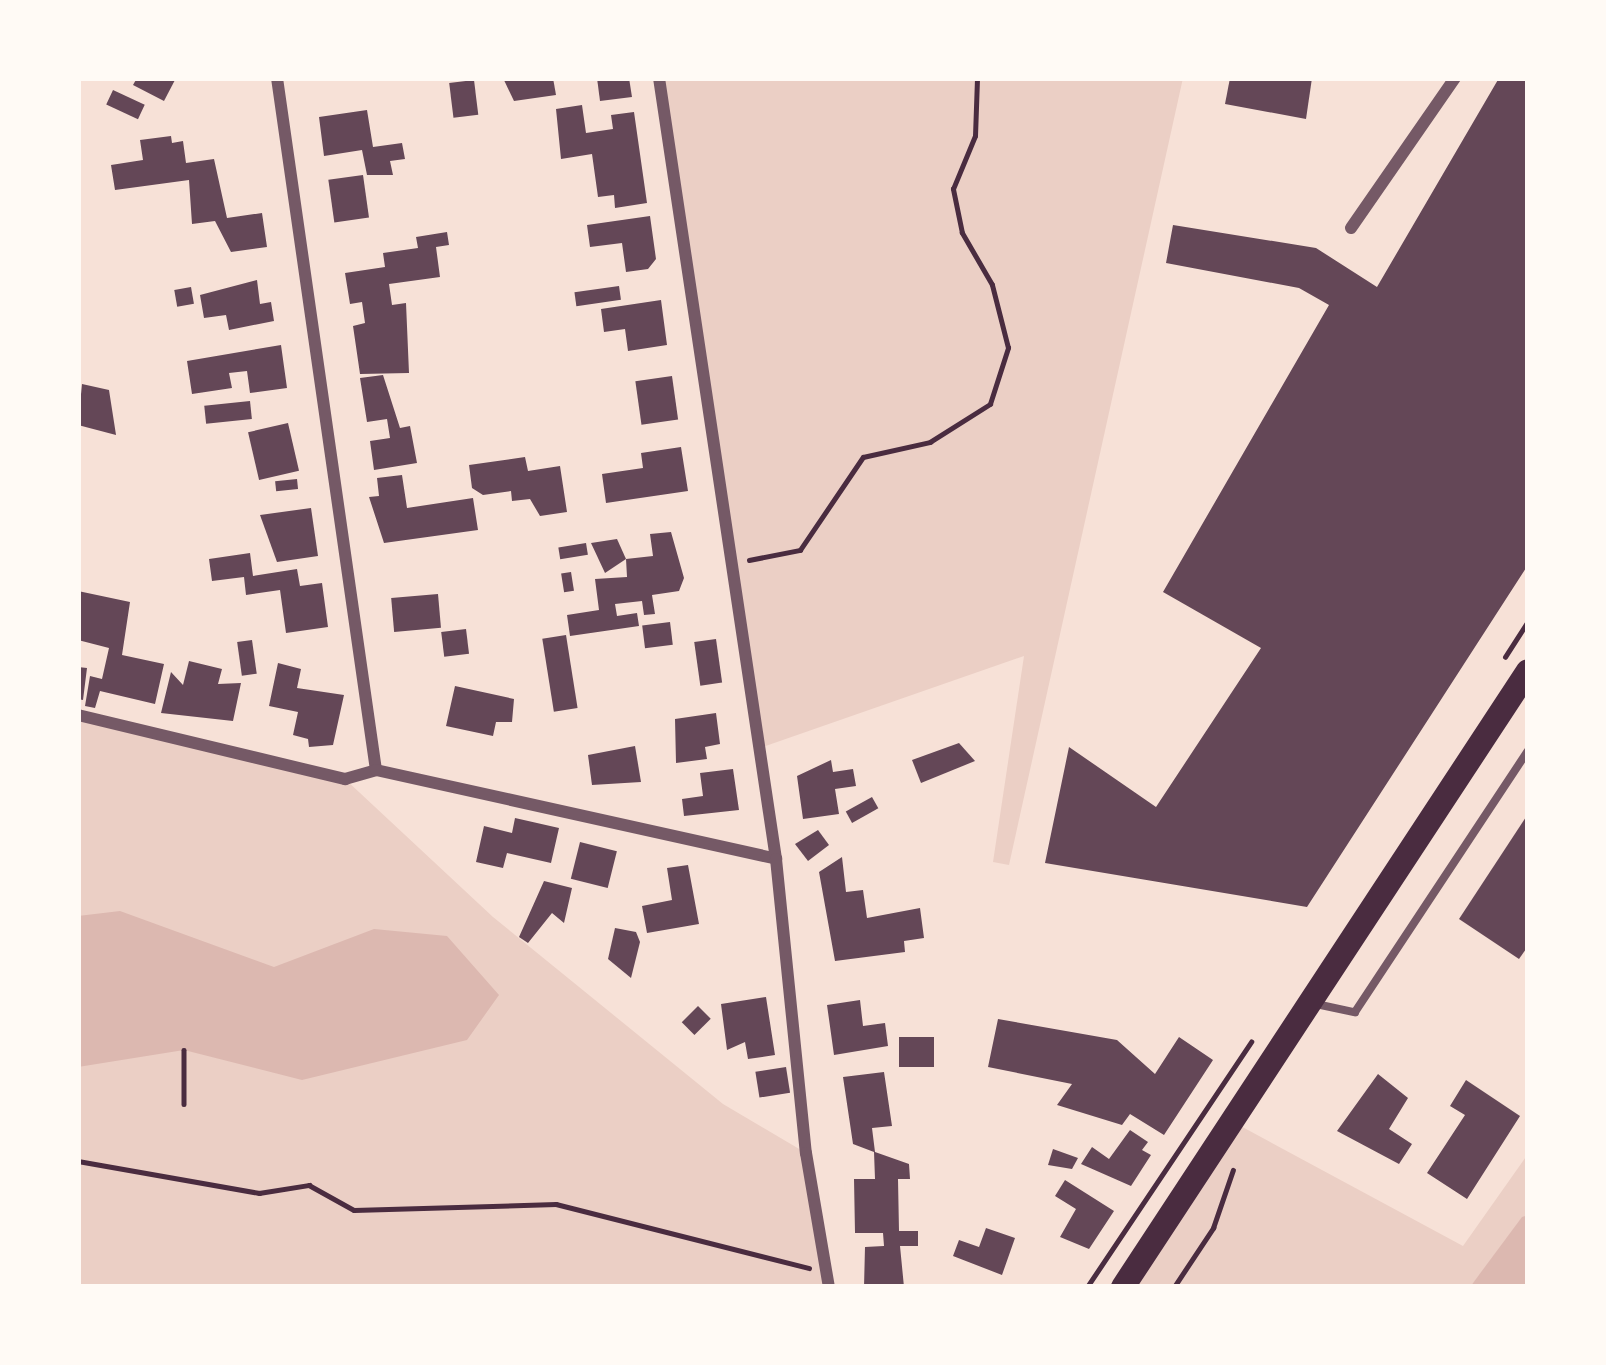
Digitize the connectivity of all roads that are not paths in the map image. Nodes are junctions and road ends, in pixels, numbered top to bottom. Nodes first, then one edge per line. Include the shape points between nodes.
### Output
1 (277, 78) edge
2 (659, 78) edge
3 (1455, 78) edge
4 (1351, 228) dead end
5 (1528, 671) edge
6 (78, 715) edge
7 (1528, 751) edge
8 (376, 770) junction
9 (776, 860) junction
10 (1309, 1003) junction
11 (830, 1287) edge
12 (1123, 1287) edge

1 - 8 street
2 - 9 street
3 - 4 street
5 - 10 main road
6 - 8 street via 345,779
7 - 10 lane via 1355,1012
8 - 9 street
9 - 11 street
10 - 12 main road

